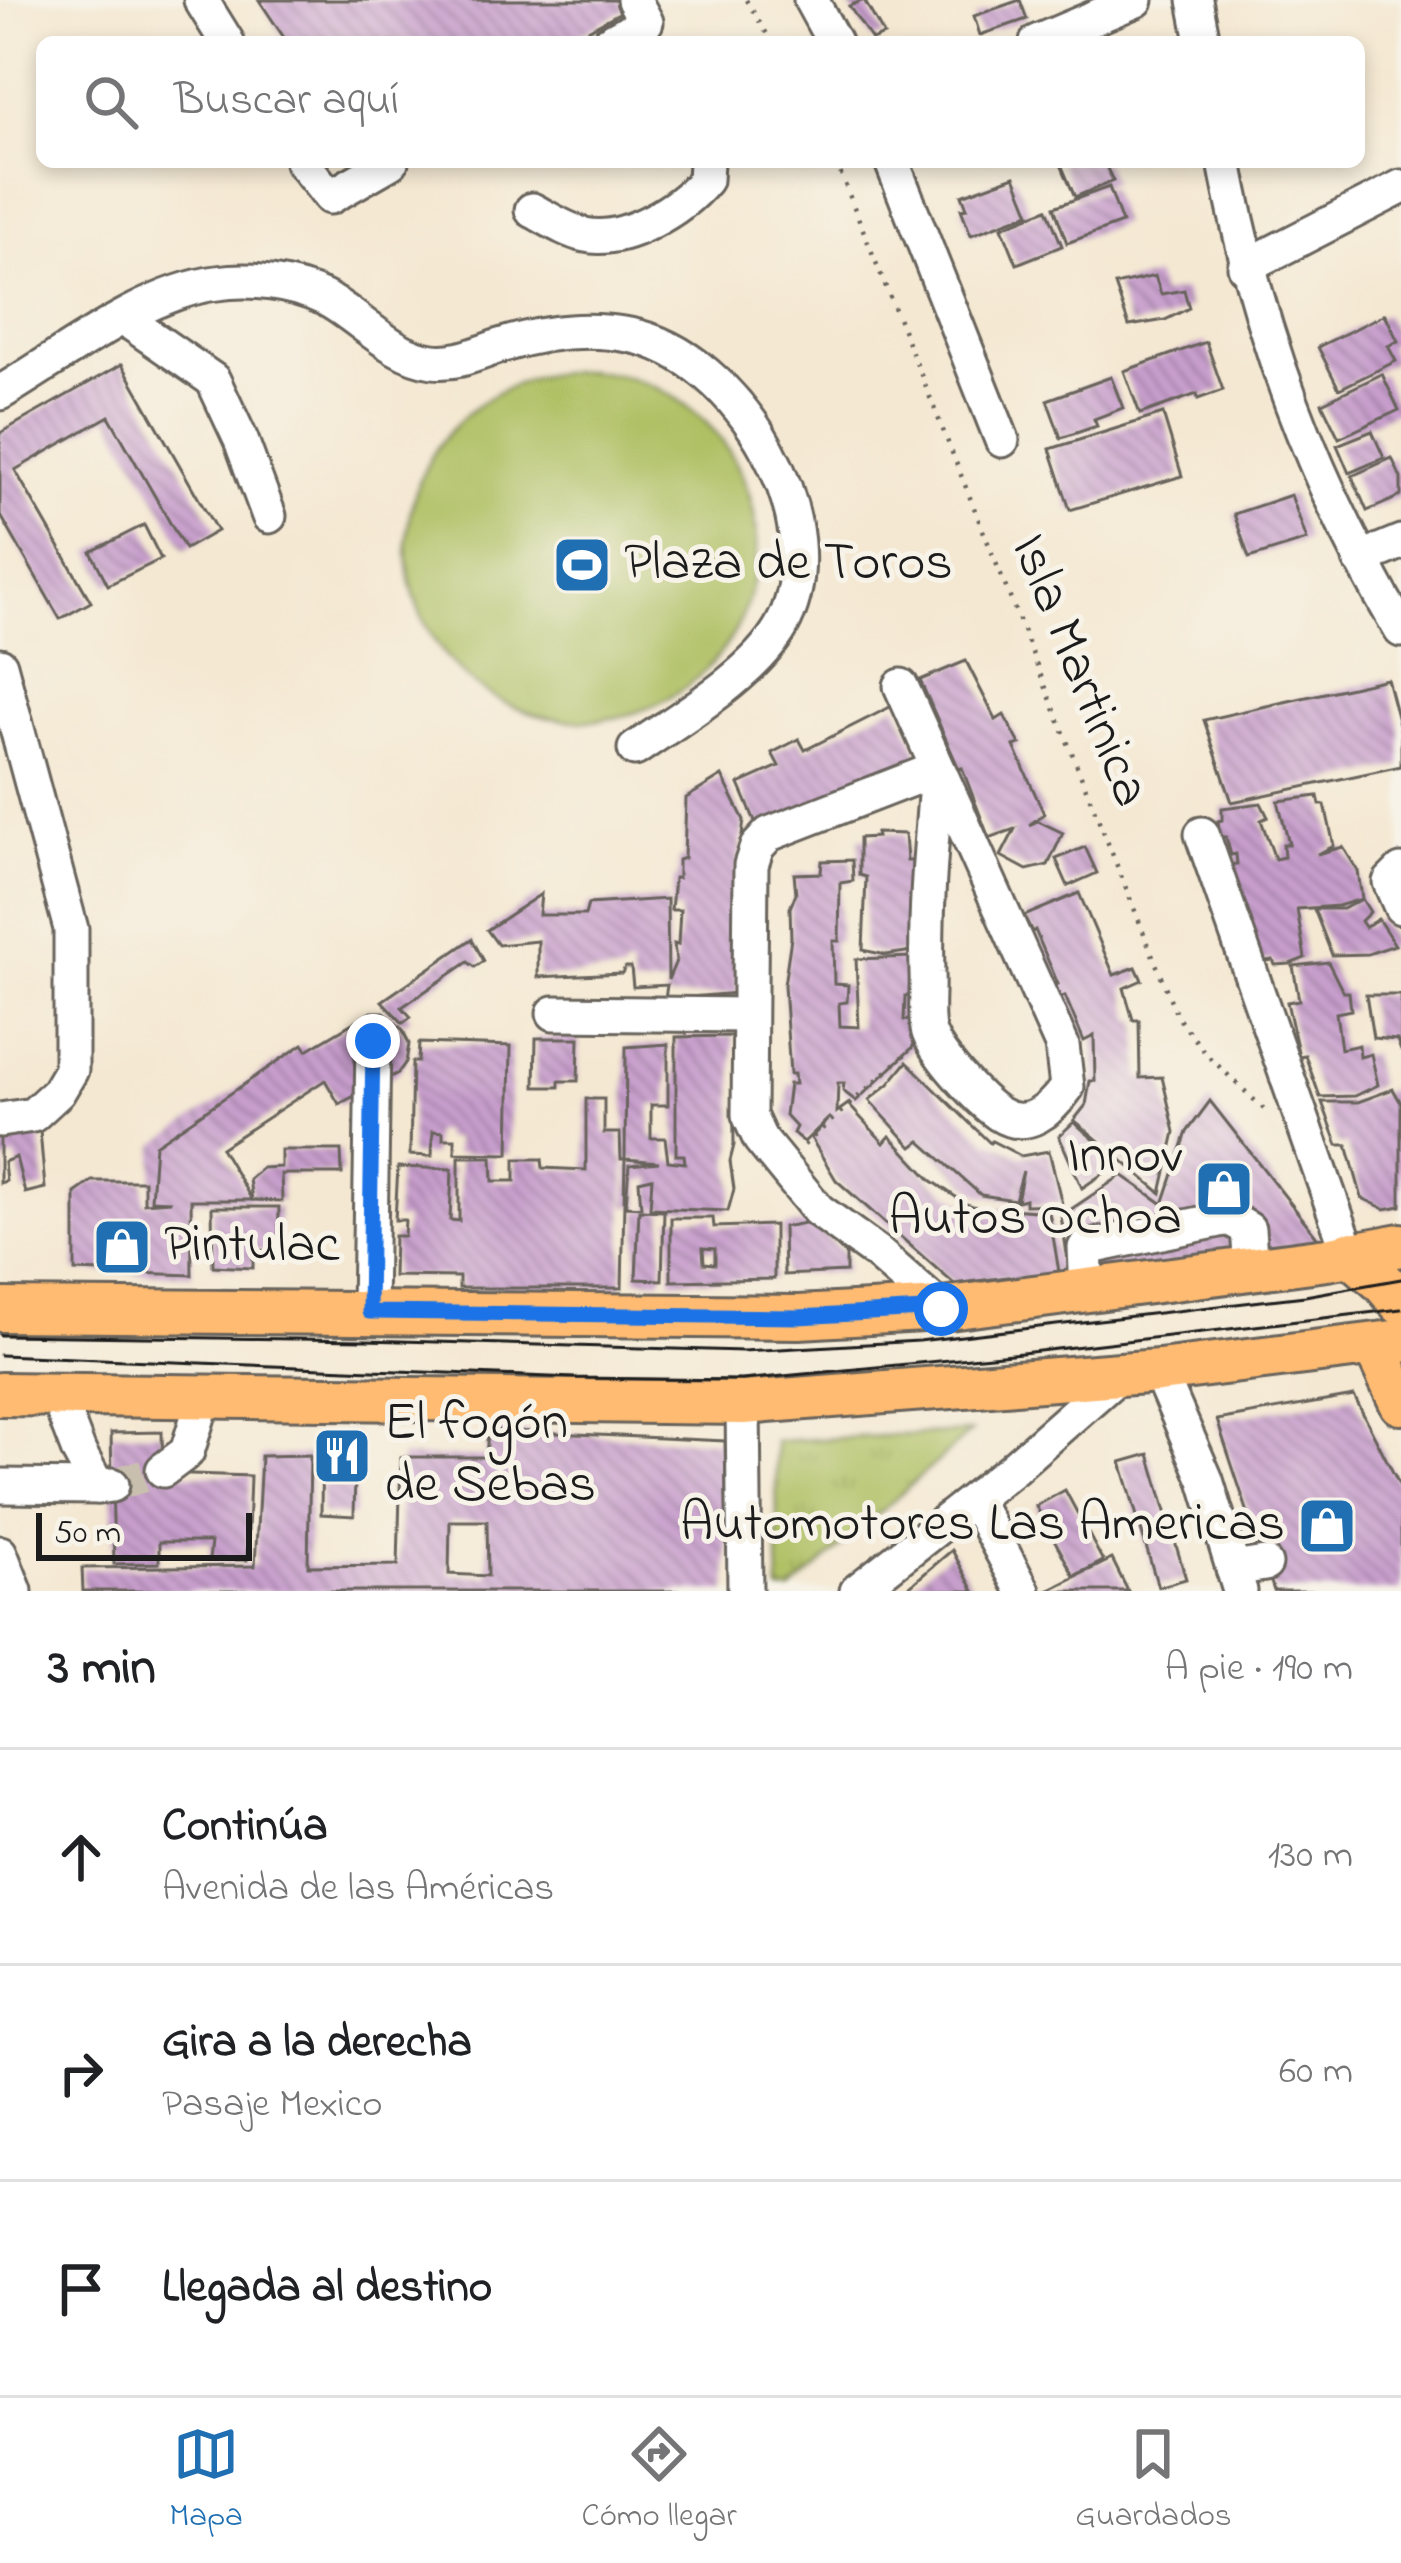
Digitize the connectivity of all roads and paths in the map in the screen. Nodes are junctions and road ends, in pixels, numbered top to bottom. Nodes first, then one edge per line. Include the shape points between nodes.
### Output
1 (201, 0) edge
2 (634, 0) edge
3 (746, 0) edge
4 (812, 0) edge
5 (1136, 0) edge
6 (1195, 0) edge
7 (223, 36) edge
8 (620, 36) edge
9 (768, 36) edge
10 (831, 36) edge
11 (1051, 36) edge
12 (1202, 36) edge
13 (307, 168) edge
14 (381, 168) edge
15 (706, 168) edge
16 (838, 168) edge
17 (894, 168) edge
18 (1226, 168) edge
19 (1401, 187) edge
20 (532, 210) dead end
21 (1246, 267) junction
22 (124, 319) junction
23 (0, 393) edge
24 (1002, 440) dead end
25 (268, 516) dead end
26 (1401, 542) edge
27 (1360, 559) junction
28 (1401, 629) edge
29 (0, 665) edge
30 (902, 686) dead end
31 (635, 749) dead end
32 (12, 751) edge
33 (937, 769) junction
34 (1202, 834) dead end
35 (1401, 871) edge
36 (1401, 907) edge
37 (554, 1013) dead end
38 (749, 1015) junction
39 (928, 1032) junction
40 (373, 1041) dead end
41 (1275, 1118) dead end
42 (0, 1120) edge
43 (782, 1165) junction
44 (1401, 1245) edge
45 (876, 1252) junction
46 (1349, 1253) junction
47 (1401, 1303) edge
48 (941, 1309) junction
49 (0, 1310) edge
50 (369, 1312) junction
51 (864, 1313) junction
52 (1388, 1344) edge
53 (1140, 1372) junction
54 (0, 1394) edge
55 (57, 1395) junction
56 (204, 1397) junction
57 (743, 1403) junction
58 (1401, 1403) edge
59 (163, 1470) tunnel mouth
60 (0, 1486) edge
61 (974, 1498) junction
62 (0, 1553) edge
63 (1246, 1575) edge
64 (15, 1591) edge
65 (745, 1591) edge
66 (857, 1591) edge
67 (1023, 1591) edge

1 - 7 street
2 - 8 street via 646,22
3 - 9 path
4 - 10 street
5 - 11 street
6 - 12 street
13 - 14 street via 330,197
15 - 20 street via 705,180 666,216 609,235 590,237
16 - 41 path, Isla Martinica via 1177,1016
17 - 24 street
18 - 21 street
19 - 21 street
21 - 27 street via 1291,407
22 - 23 street
22 - 25 street via 213,380
22 - 31 street via 214,283 262,281 324,298 381,339 430,361 569,330 667,346 718,381 754,424 784,490 800,560 782,626 753,661
26 - 27 street
27 - 28 street
29 - 32 street
30 - 33 street
32 - 42 street via 71,928 71,1070 33,1115
33 - 38 street via 769,834 757,847
33 - 39 street via 926,909
33 - 39 street via 1062,1046 1067,1087 1042,1114 1012,1121 987,1105
34 - 46 street
35 - 36 street via 1390,882
37 - 38 street
38 - 43 street via 749,1115
39 - 43 path
40 - 50 street
43 - 45 street via 818,1210
44 - 46 main road
45 - 48 street
45 - 51 street via 881,1282
46 - 47 main road
46 - 48 main road
48 - 51 main road
49 - 50 main road
50 - 51 main road
52 - 53 main road
52 - 58 main road
53 - 57 main road
53 - 61 street
53 - 63 street via 1205,1480
54 - 55 main road
55 - 56 main road
55 - 60 street via 105,1486
56 - 57 main road
56 - 59 street via 187,1453
57 - 65 street
61 - 66 street
61 - 67 street
62 - 64 street

